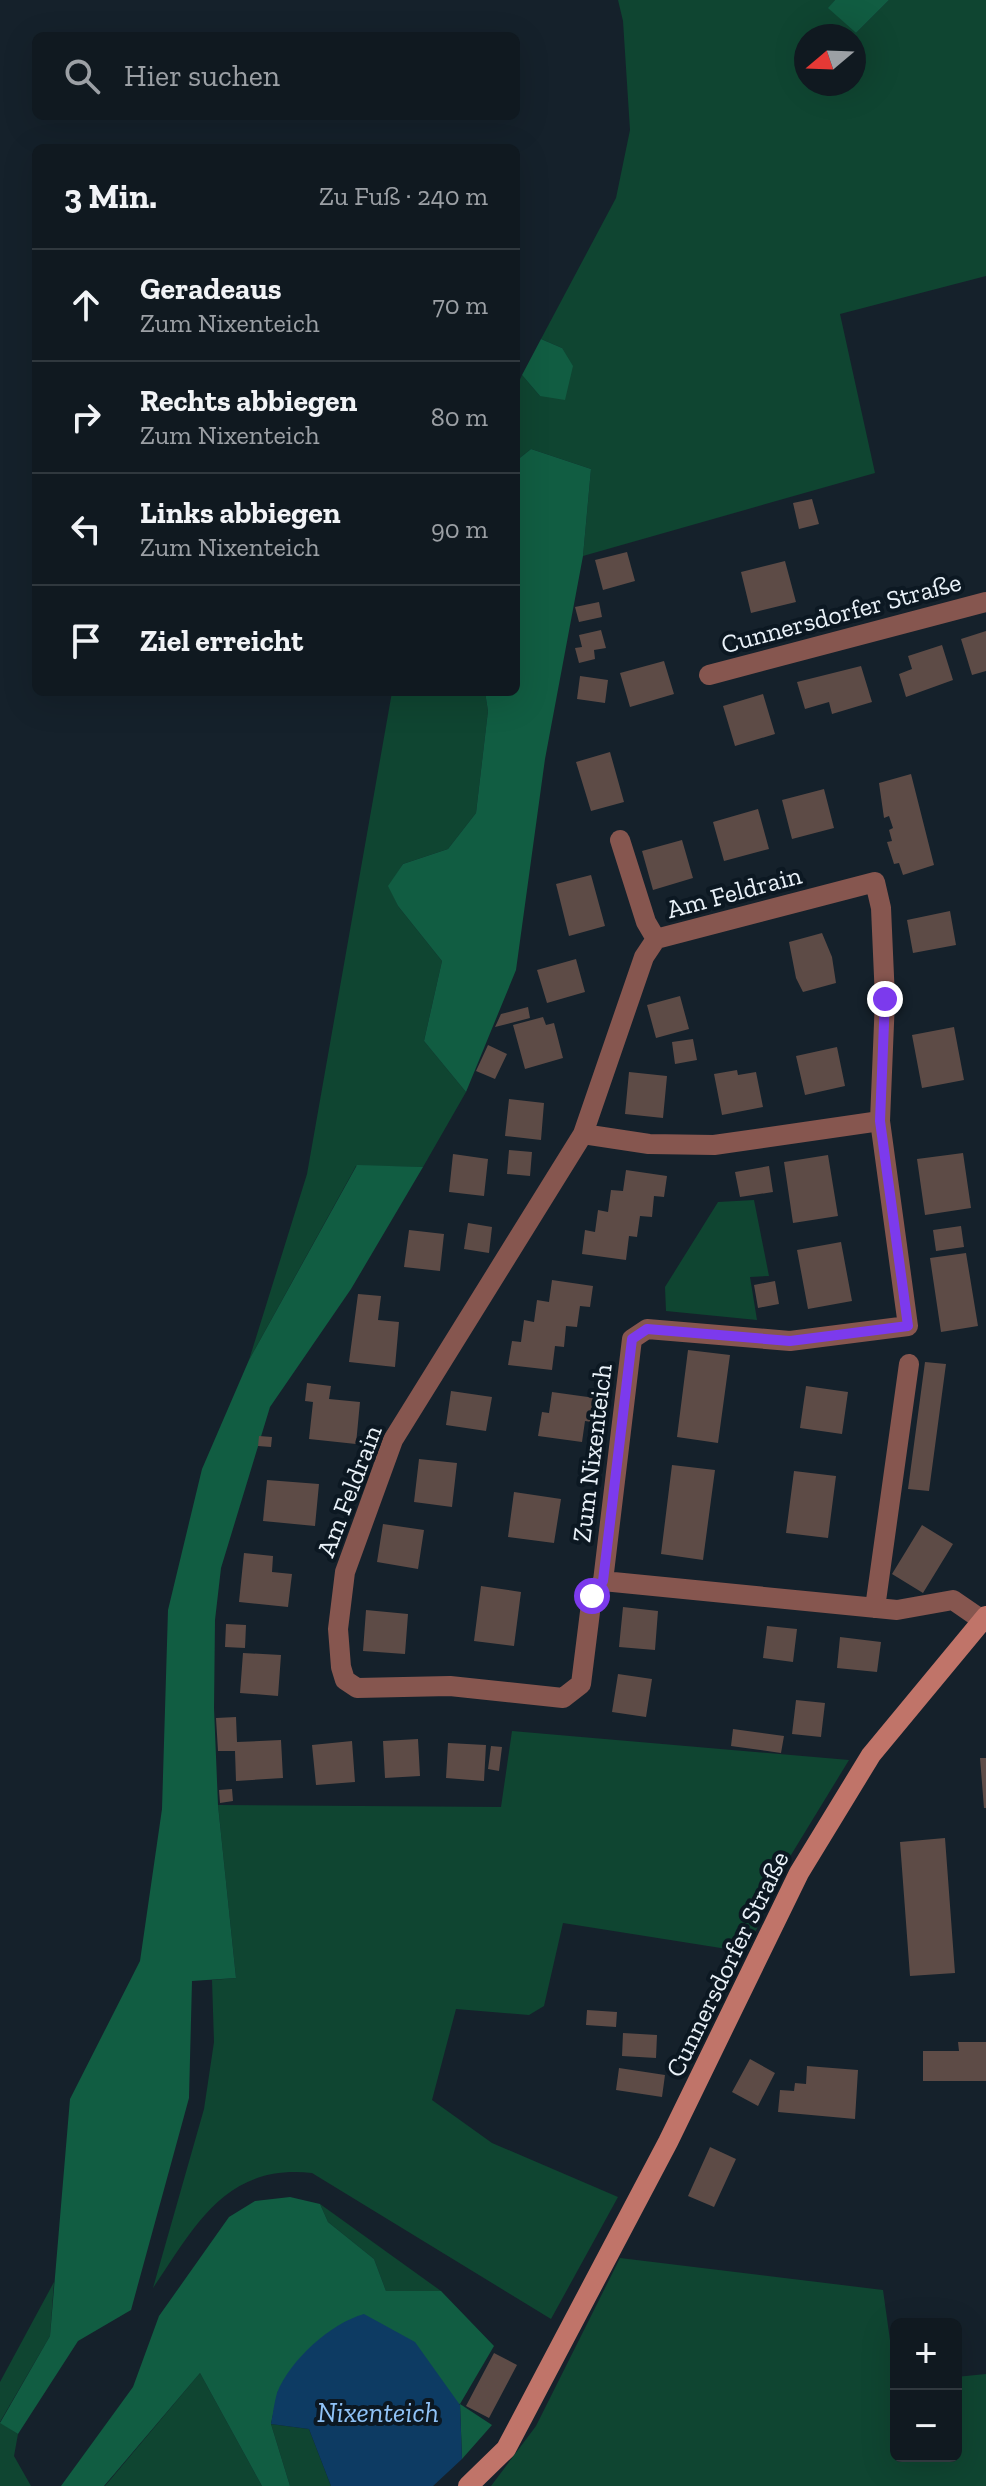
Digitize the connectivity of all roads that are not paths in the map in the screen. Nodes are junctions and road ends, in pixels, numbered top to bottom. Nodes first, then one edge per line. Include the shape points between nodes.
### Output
1 (986, 602) edge
2 (709, 675) dead end
3 (620, 840) dead end
4 (875, 882) joint
5 (656, 939) junction
6 (880, 1121) junction
7 (583, 1134) junction
8 (909, 1364) dead end
9 (603, 1581) junction
10 (875, 1608) junction
11 (984, 1618) edge
12 (468, 2486) edge

1 - 2 street, Cunnersdorfer Straße
3 - 5 street
4 - 5 street, Am Feldrain
4 - 6 street, Zum Nixenteich via 885,999
5 - 7 street, Am Feldrain via 644,957
6 - 7 street via 714,1145 649,1144
6 - 9 street, Zum Nixenteich via 908,1326 790,1341 647,1329 632,1339
7 - 9 street, Am Feldrain via 393,1440 345,1572 338,1629 345,1680 357,1688 450,1686 563,1698 581,1684 592,1596
8 - 10 street
9 - 10 street
10 - 11 street via 897,1610 953,1600
11 - 12 street, Cunnersdorfer Straße via 871,1755 799,1873 668,2142 506,2449

